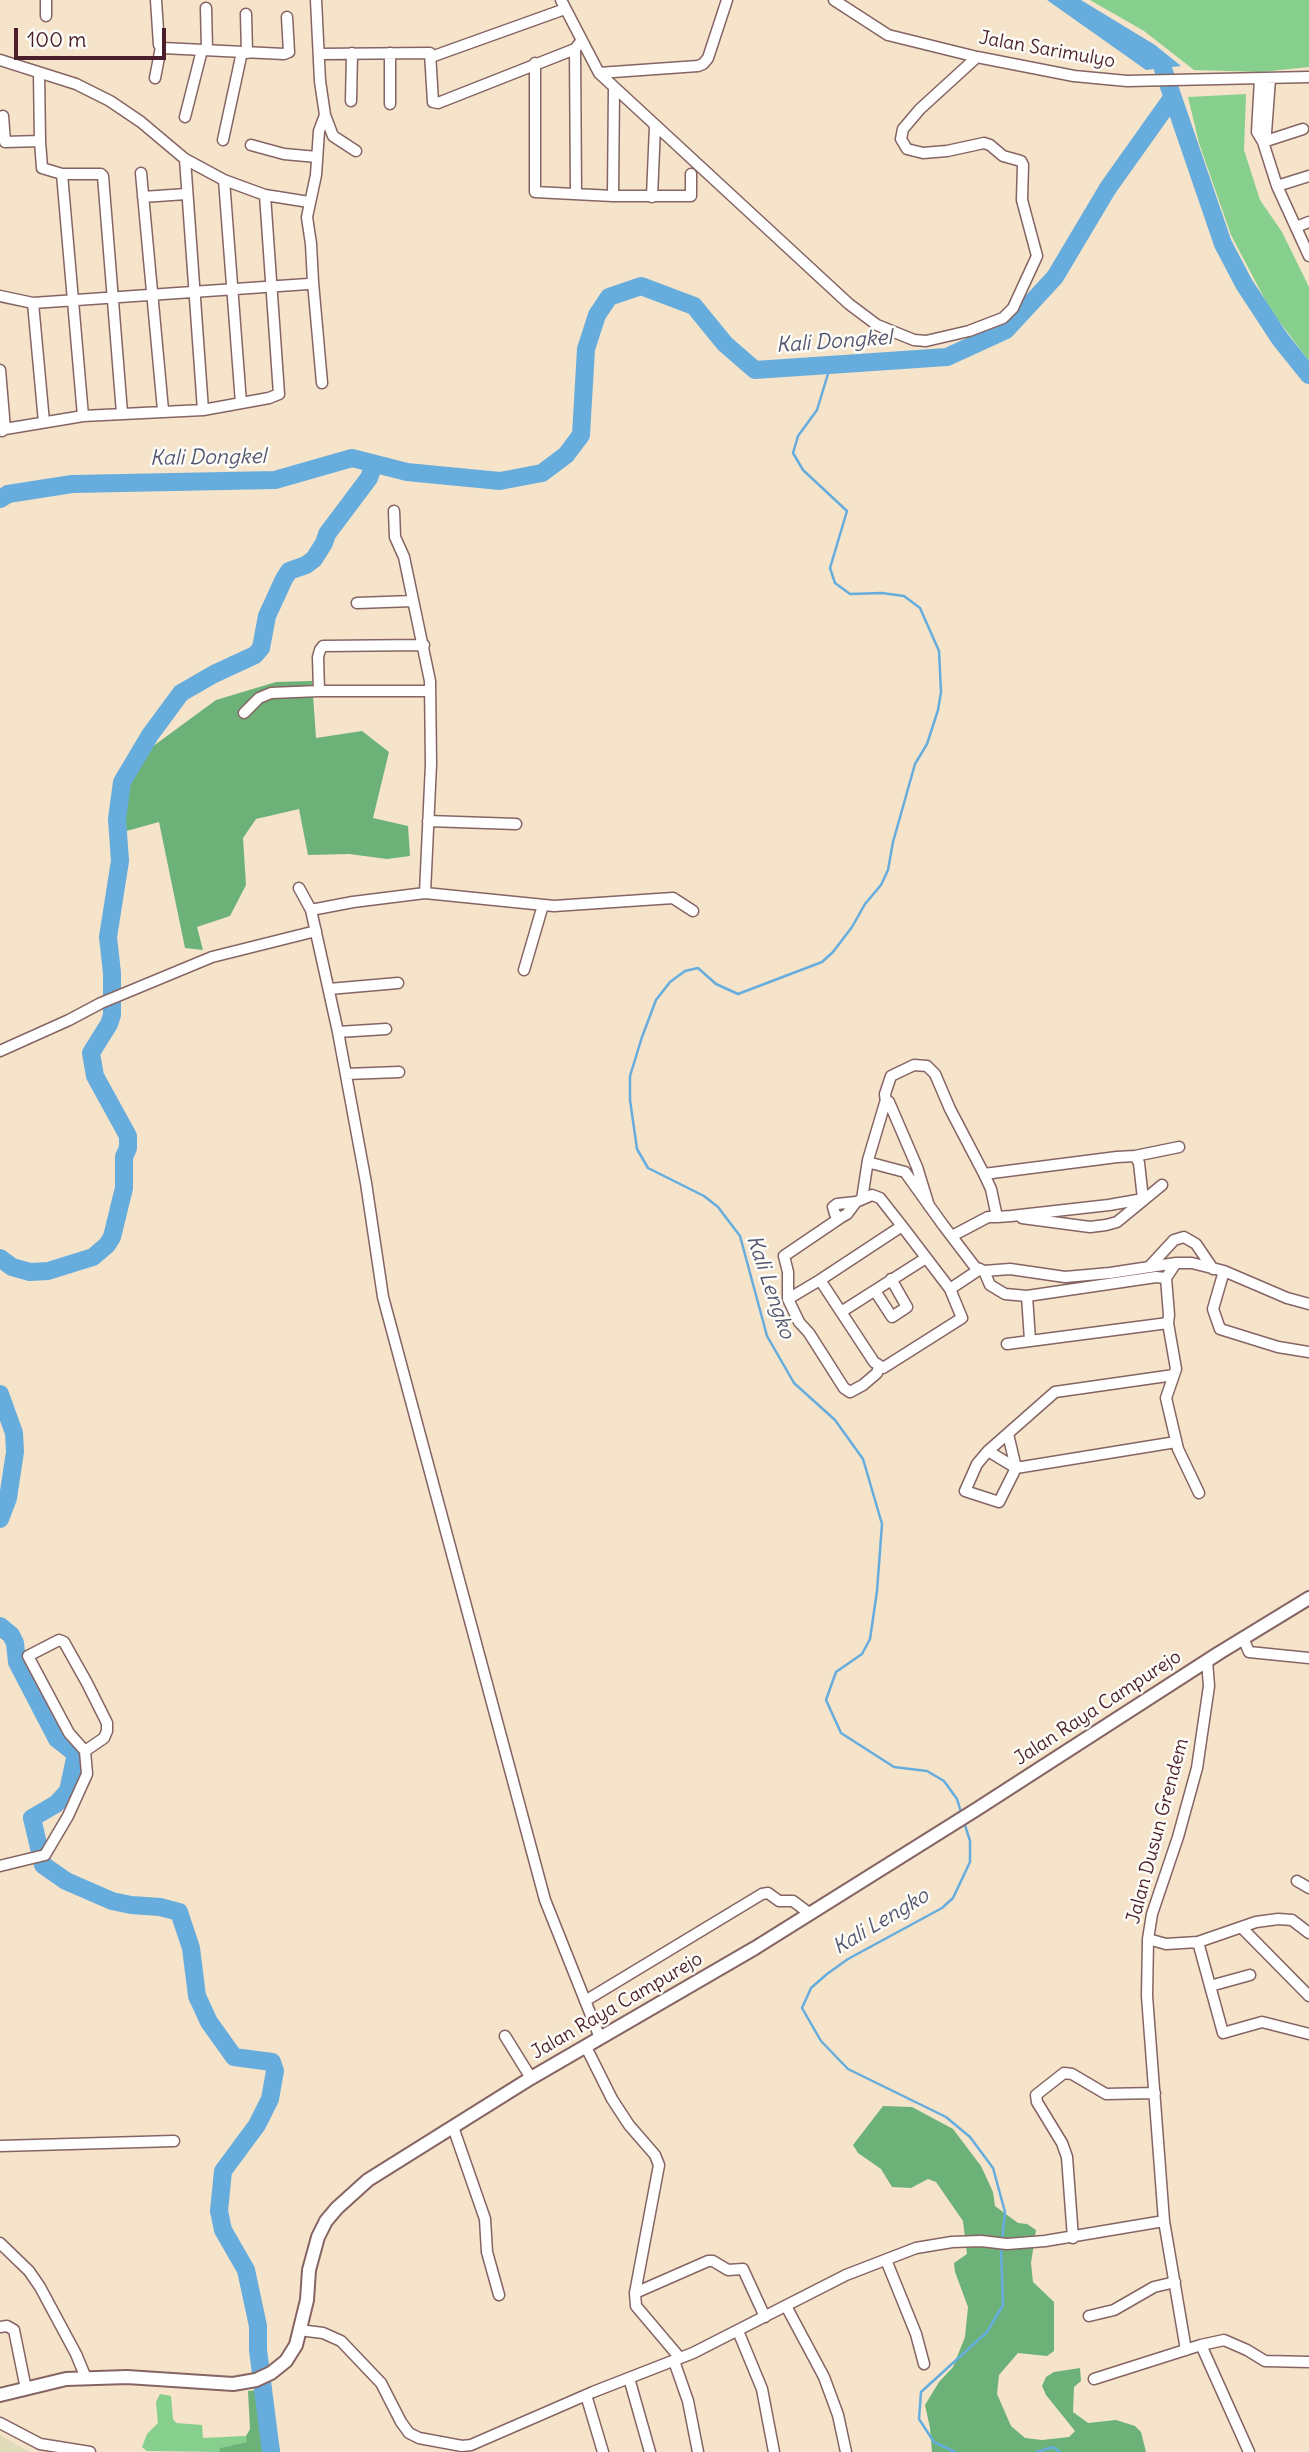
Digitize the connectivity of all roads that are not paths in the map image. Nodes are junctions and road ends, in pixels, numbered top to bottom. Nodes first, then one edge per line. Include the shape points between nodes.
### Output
1 (46, 0) edge
2 (156, 0) edge
3 (316, 0) edge
4 (727, 0) edge
5 (834, 0) edge
6 (563, 4) edge
7 (205, 8) dead end
8 (246, 14) dead end
9 (46, 16) dead end
10 (287, 17) dead end
11 (582, 40) junction
12 (161, 47) junction
13 (575, 49) junction
14 (205, 50) junction
15 (245, 52) junction
16 (352, 53) junction
17 (390, 53) junction
18 (319, 54) junction
19 (431, 57) junction
20 (977, 57) junction
21 (0, 60) edge
22 (535, 63) junction
23 (39, 73) junction
24 (599, 73) junction
25 (155, 78) dead end
26 (1309, 78) edge
27 (1265, 79) junction
28 (614, 87) junction
29 (351, 101) dead end
30 (390, 104) dead end
31 (325, 115) junction
32 (2, 116) dead end
33 (185, 117) dead end
34 (655, 125) junction
35 (1303, 129) dead end
36 (1261, 137) junction
37 (223, 140) dead end
38 (40, 141) junction
39 (3, 143) edge
40 (251, 145) dead end
41 (356, 151) dead end
42 (317, 157) junction
43 (185, 159) junction
44 (141, 173) dead end
45 (62, 174) junction
46 (691, 174) dead end
47 (1309, 176) edge
48 (224, 180) junction
49 (1278, 186) junction
50 (187, 194) junction
51 (576, 194) junction
52 (265, 195) junction
53 (613, 196) junction
54 (143, 197) junction
55 (652, 197) junction
56 (309, 202) junction
57 (1309, 222) edge
58 (1296, 227) junction
59 (1309, 256) edge
60 (313, 282) junction
61 (272, 287) junction
62 (233, 289) junction
63 (193, 292) junction
64 (152, 295) junction
65 (0, 296) edge
66 (113, 298) junction
67 (72, 301) junction
68 (33, 303) junction
69 (0, 370) edge
70 (322, 383) dead end
71 (240, 403) junction
72 (163, 410) junction
73 (203, 410) junction
74 (122, 413) junction
75 (83, 416) junction
76 (44, 422) junction
77 (2, 431) edge
78 (394, 511) dead end
79 (413, 601) junction
80 (357, 603) dead end
81 (424, 645) junction
82 (319, 691) junction
83 (430, 691) junction
84 (244, 713) dead end
85 (428, 821) junction
86 (516, 824) dead end
87 (299, 888) dead end
88 (425, 893) junction
89 (542, 905) junction
90 (312, 910) junction
91 (693, 911) dead end
92 (316, 931) junction
93 (524, 970) dead end
94 (398, 983) dead end
95 (329, 989) junction
96 (386, 1029) dead end
97 (338, 1032) junction
98 (0, 1051) edge
99 (399, 1072) dead end
100 (346, 1074) junction
101 (886, 1102) junction
102 (1179, 1147) dead end
103 (911, 1154) junction
104 (1135, 1156) junction
105 (868, 1160) junction
106 (905, 1172) junction
107 (984, 1174) junction
108 (1162, 1185) dead end
109 (1143, 1199) junction
110 (859, 1200) junction
111 (929, 1206) junction
112 (1014, 1216) junction
113 (997, 1217) junction
114 (902, 1226) junction
115 (952, 1236) junction
116 (926, 1258) junction
117 (1175, 1263) junction
118 (1150, 1267) junction
119 (1213, 1269) junction
120 (982, 1270) junction
121 (1224, 1272) junction
122 (1110, 1273) junction
123 (1166, 1278) junction
124 (891, 1279) junction
125 (820, 1280) junction
126 (1109, 1285) junction
127 (950, 1289) junction
128 (874, 1291) junction
129 (1027, 1296) junction
130 (788, 1299) junction
131 (1309, 1304) edge
132 (841, 1312) junction
133 (1168, 1323) junction
134 (1030, 1340) junction
135 (1007, 1344) dead end
136 (1309, 1352) edge
137 (879, 1367) junction
138 (1174, 1375) junction
139 (1008, 1434) junction
140 (1176, 1442) junction
141 (988, 1451) junction
142 (1016, 1468) junction
143 (1199, 1493) dead end
144 (1308, 1603) edge
145 (1243, 1638) junction
146 (1309, 1658) edge
147 (1207, 1661) junction
148 (85, 1751) junction
149 (0, 1866) edge
150 (1297, 1881) dead end
151 (1309, 1888) edge
152 (809, 1913) junction
153 (1242, 1928) junction
154 (1309, 1933) edge
155 (1148, 1938) junction
156 (1198, 1942) junction
157 (1250, 1975) dead end
158 (1210, 1986) junction
159 (1309, 1996) edge
160 (585, 2001) junction
161 (1309, 2034) edge
162 (505, 2036) dead end
163 (600, 2038) junction
164 (586, 2047) junction
165 (531, 2078) junction
166 (1155, 2093) junction
167 (453, 2127) junction
168 (174, 2141) dead end
169 (0, 2146) edge
170 (1164, 2221) junction
171 (1073, 2238) junction
172 (0, 2243) edge
173 (886, 2260) junction
174 (1175, 2282) junction
175 (635, 2294) junction
176 (499, 2295) dead end
177 (786, 2306) junction
178 (1090, 2316) dead end
179 (762, 2319) junction
180 (0, 2327) edge
181 (299, 2330) junction
182 (738, 2331) junction
183 (1201, 2345) junction
184 (1186, 2350) junction
185 (677, 2359) junction
186 (1309, 2362) edge
187 (924, 2364) dead end
188 (86, 2378) junction
189 (629, 2378) junction
190 (1094, 2379) dead end
191 (26, 2389) junction
192 (0, 2394) edge
193 (586, 2395) junction
194 (0, 2423) edge
195 (472, 2449) edge
196 (90, 2452) edge
197 (603, 2452) edge
198 (650, 2452) edge
199 (698, 2452) edge
200 (774, 2452) edge
201 (846, 2452) edge
202 (1249, 2452) edge

1 - 9 street
2 - 12 street
3 - 18 street
4 - 24 street via 703,64
5 - 20 street, Jalan Sarimulyo via 888,35
6 - 11 street
6 - 19 street
7 - 14 street
8 - 15 street
10 - 15 street via 287,54
11 - 13 street
11 - 24 street
12 - 14 street
12 - 25 street
13 - 22 street
13 - 51 street
14 - 15 street
14 - 33 street
15 - 37 street
16 - 17 street
16 - 18 street
16 - 29 street
17 - 19 street via 430,52
17 - 30 street
18 - 31 street
19 - 22 street via 433,102 438,103
20 - 27 street, Jalan Sarimulyo via 1127,81
20 - 34 street via 919,109 901,139 907,149 923,153 984,143 1021,161 1022,200 1037,256 1013,308 1003,318 926,341 877,325 849,304
21 - 23 street
22 - 51 street via 534,190
23 - 38 street
23 - 43 street via 76,84 121,108
24 - 28 street
26 - 27 street, Jalan Sarimulyo
27 - 36 street via 1266,133
28 - 34 street
28 - 53 street
31 - 41 street via 333,136
31 - 42 street
32 - 39 street
34 - 55 street
35 - 36 street
36 - 49 street
38 - 39 street
38 - 45 street via 42,167
40 - 42 street
42 - 56 street
43 - 48 street
43 - 50 street
44 - 54 street
45 - 66 street via 103,176
45 - 67 street
46 - 55 street via 691,196
47 - 49 street
48 - 52 street
48 - 62 street
49 - 58 street
50 - 54 street
50 - 63 street
51 - 53 street
52 - 56 street
52 - 61 street
53 - 55 street
54 - 64 street
56 - 60 street
57 - 58 street
58 - 59 street
60 - 61 street
60 - 70 street
61 - 62 street
61 - 71 street via 280,391 269,398
62 - 63 street
62 - 71 street
63 - 64 street
63 - 73 street
64 - 66 street
64 - 72 street
65 - 68 street
66 - 67 street
66 - 74 street
67 - 68 street
67 - 75 street
68 - 76 street
69 - 77 street
71 - 73 street
72 - 73 street
72 - 74 street
74 - 75 street
75 - 76 street
76 - 77 street
78 - 79 street via 395,537
79 - 80 street
79 - 81 street
81 - 82 street via 323,646 318,657
81 - 83 street
82 - 83 street
82 - 84 street via 267,694
83 - 85 street
85 - 86 street
85 - 88 street
87 - 90 street
88 - 89 street
88 - 90 street
89 - 91 street via 673,898
89 - 93 street
90 - 92 street
92 - 95 street
92 - 98 street via 212,957
94 - 95 street
95 - 97 street
96 - 97 street
97 - 100 street
99 - 100 street
100 - 160 street via 383,1297 545,1900
101 - 103 street
101 - 105 street
101 - 107 street via 891,1076 914,1065 927,1066
102 - 104 street
103 - 106 street
103 - 111 street
104 - 107 street
104 - 109 street via 1142,1173
105 - 106 street
105 - 110 street
106 - 111 street
107 - 113 street
108 - 109 street
109 - 112 street
109 - 112 street via 1117,1222 1090,1227
110 - 114 street via 872,1195 880,1198
110 - 130 street via 847,1214 784,1256
111 - 115 street
112 - 113 street
113 - 115 street via 988,1217
114 - 116 street
114 - 125 street
115 - 120 street
116 - 124 street
116 - 127 street
117 - 118 street
117 - 119 street
117 - 123 street
118 - 119 street via 1174,1240 1184,1237 1196,1244
118 - 122 street
119 - 121 street
120 - 122 street via 1065,1277
120 - 127 street
120 - 129 street via 990,1285 1004,1294
121 - 131 street
121 - 136 street via 1213,1309 1220,1329
122 - 126 street
123 - 126 street
123 - 133 street
124 - 128 street
124 - 128 street via 906,1307 892,1317
125 - 130 street
125 - 132 street
126 - 129 street
127 - 137 street via 962,1318
128 - 132 street
129 - 134 street
130 - 137 street via 844,1388 850,1392 863,1385
132 - 137 street
133 - 134 street
133 - 138 street
134 - 135 street
138 - 139 street via 1055,1392
138 - 140 street via 1166,1398
139 - 141 street
139 - 142 street
140 - 142 street
140 - 143 street
141 - 142 street
141 - 142 street via 965,1491 999,1502
144 - 145 main road, Jalan Raya Campurejo
145 - 146 street via 1250,1652
145 - 147 main road, Jalan Raya Campurejo
147 - 152 main road, Jalan Raya Campurejo
147 - 155 street, Jalan Dusun Grendem via 1209,1686 1197,1768
148 - 148 street via 69,1733 28,1656 59,1640 88,1683 107,1723 104,1738
148 - 149 street via 83,1786 46,1855
150 - 151 street
152 - 160 street via 793,1901 762,1894
152 - 163 main road, Jalan Raya Campurejo
153 - 154 street via 1285,1919
153 - 156 street
153 - 159 street
155 - 156 street via 1166,1944
155 - 166 street, Jalan Dusun Grendem via 1147,1996
156 - 158 street
157 - 158 street
158 - 161 street via 1223,2033 1262,2022
160 - 163 street
162 - 165 street
163 - 164 main road, Jalan Raya Campurejo
164 - 165 main road, Jalan Raya Campurejo
164 - 175 street via 612,2099 658,2160
165 - 167 main road, Jalan Raya Campurejo
166 - 170 street, Jalan Dusun Grendem
166 - 171 street via 1107,2094 1064,2073 1036,2095 1067,2157
167 - 176 street via 485,2219 487,2252
167 - 181 main road, Jalan Raya Campurejo via 368,2180 326,2221 317,2237
168 - 169 street
170 - 171 street
170 - 174 street, Jalan Dusun Grendem
171 - 173 street via 1007,2244 952,2242 916,2248
172 - 188 street via 40,2287
173 - 177 street
173 - 187 street
174 - 178 street
174 - 184 street, Jalan Dusun Grendem
175 - 179 street via 713,2261 728,2270 743,2269
175 - 185 street via 636,2306
177 - 179 street
177 - 201 street via 824,2377
179 - 182 street
180 - 191 street via 15,2330
181 - 188 main road, Jalan Raya Campurejo via 285,2361 256,2380 233,2384
181 - 195 street via 341,2340 381,2383 409,2433
182 - 185 street
182 - 200 street via 762,2389
183 - 184 street
183 - 186 street via 1224,2340 1265,2361
183 - 202 street
184 - 190 street
185 - 189 street
185 - 199 street
188 - 191 main road, Jalan Raya Campurejo
189 - 193 street
189 - 198 street
191 - 192 main road, Jalan Raya Campurejo
193 - 195 street
193 - 197 street
194 - 196 street via 40,2444

